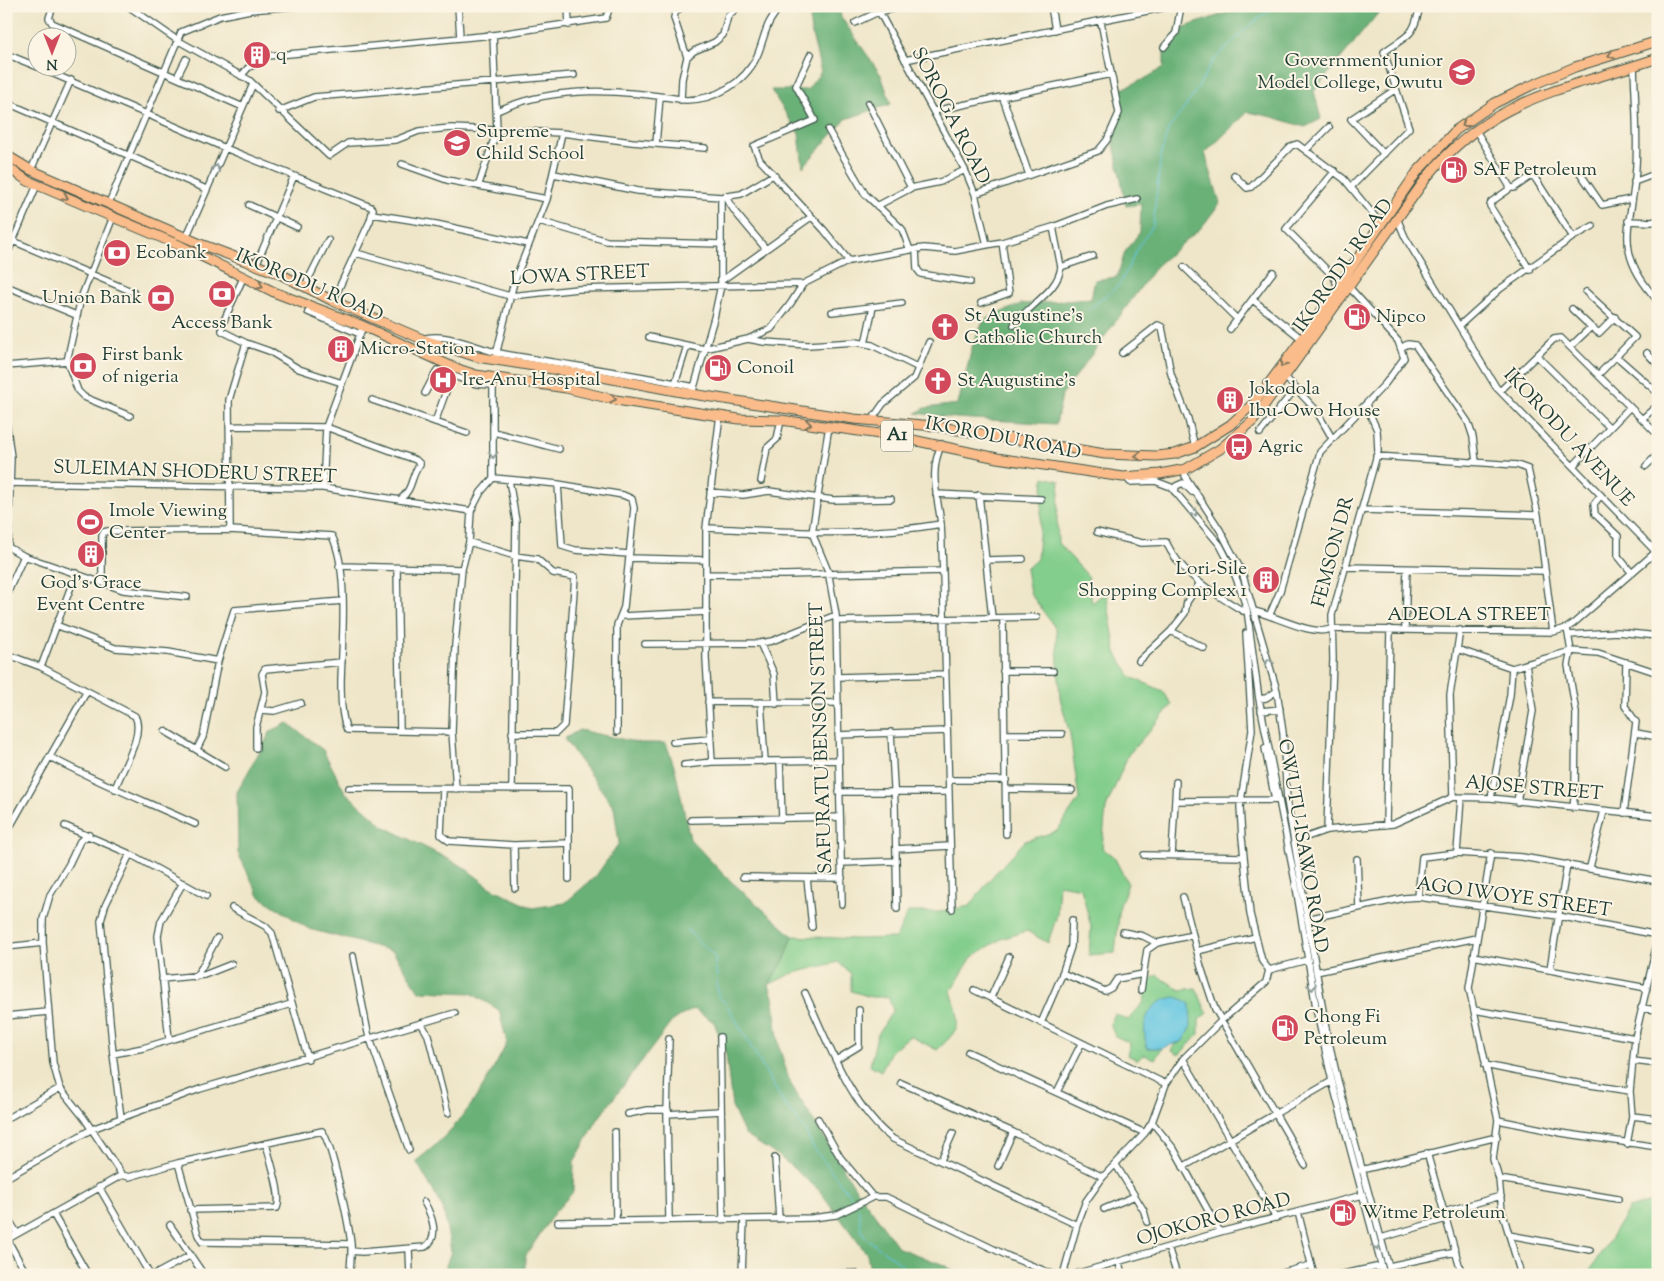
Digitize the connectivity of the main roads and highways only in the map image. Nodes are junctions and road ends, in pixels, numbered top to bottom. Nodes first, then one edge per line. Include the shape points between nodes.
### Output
1 (1658, 41) edge
2 (1658, 58) edge
3 (6, 155) edge
4 (6, 166) edge
5 (1386, 226) junction
6 (280, 274) junction
7 (276, 293) junction
8 (466, 354) junction
9 (467, 372) junction
10 (1190, 448) junction
11 (1165, 456) junction
12 (1190, 467) junction
13 (1166, 473) junction

1 -> 5 highway, IKORODU ROAD / A1 via 1575,67 1482,111 1456,130 1427,159
2 - 5 highway, IKORODU ROAD / A1 via 1530,98 1497,114 1439,162 1397,218
3 - 6 highway, IKORODU ROAD / A1 via 31,170 186,238
4 -> 7 highway, IKORODU ROAD / A1 via 37,185 181,246
5 -> 10 highway, IKORODU ROAD / A1 via 1246,411 1220,432
5 - 12 highway, IKORODU ROAD / A1 via 1349,287 1250,424 1220,449
6 - 7 highway via 287,283 284,292
6 - 8 highway, IKORODU ROAD / A1 via 333,301
7 - 9 highway, IKORODU ROAD / A1 via 453,372
8 - 9 highway via 460,363
11 -> 8 highway, IKORODU ROAD / A1 via 1127,456 934,426 871,421 496,356
9 -> 13 highway, IKORODU ROAD / A1 via 493,382 566,388 616,400 739,419 829,426 942,444 997,458 1126,477
10 - 11 highway, IKORODU ROAD / A1
10 - 12 highway via 1184,458
11 - 13 highway via 1169,462
12 - 13 highway, IKORODU ROAD / A1

